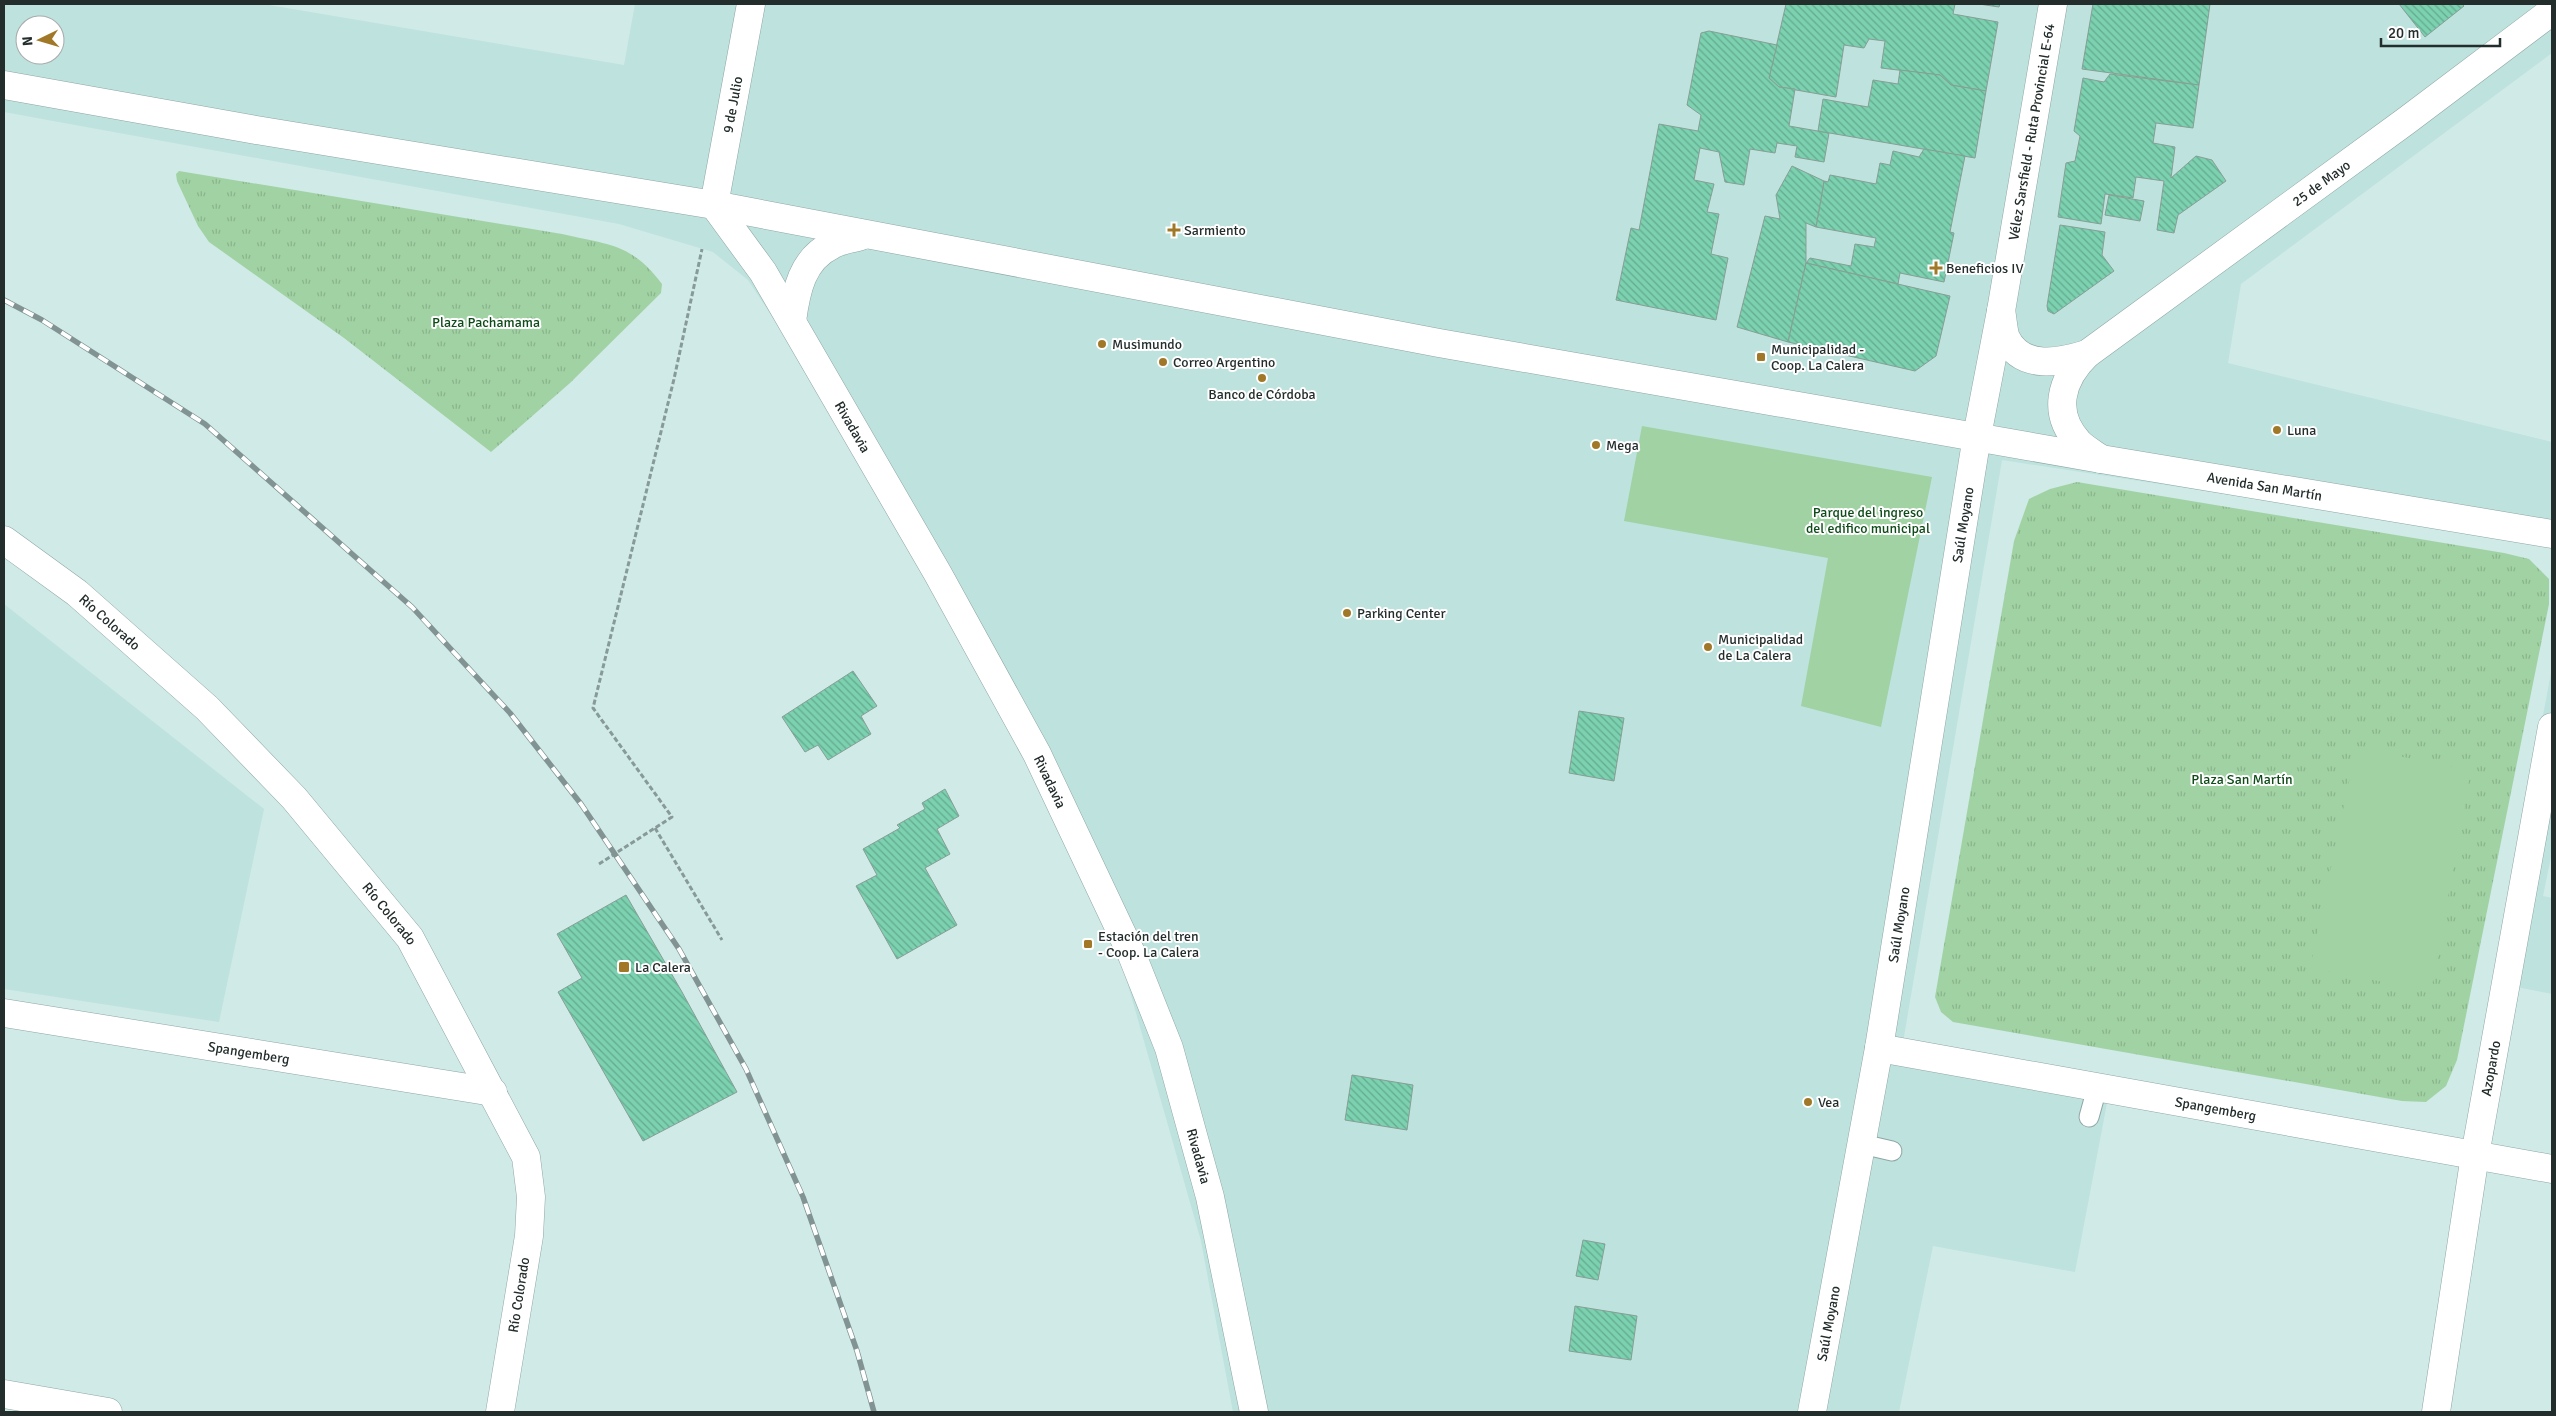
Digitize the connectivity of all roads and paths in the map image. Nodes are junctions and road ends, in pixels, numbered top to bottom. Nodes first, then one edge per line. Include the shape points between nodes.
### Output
1 (751, 4) edge
2 (2053, 4) edge
3 (2552, 11) edge
4 (4, 85) edge
5 (714, 205) junction
6 (864, 235) junction
7 (2001, 311) junction
8 (792, 321) junction
9 (2088, 354) junction
10 (1977, 436) junction
11 (2101, 459) junction
12 (2552, 534) edge
13 (4, 540) edge
14 (2552, 727) edge
15 (655, 828) junction
16 (599, 864) dead end
17 (722, 940) dead end
18 (4, 1014) edge
19 (1879, 1048) junction
20 (2097, 1088) junction
21 (494, 1092) junction
22 (2089, 1118) dead end
23 (1862, 1144) junction
24 (1892, 1151) dead end
25 (2475, 1155) junction
26 (2552, 1169) edge
27 (4, 1394) edge
28 (36, 1406) edge
29 (108, 1412) edge
30 (500, 1412) edge
31 (1254, 1412) edge
32 (1812, 1412) edge
33 (2436, 1412) edge

1 - 5 street, 9 de Julio
2 - 7 street, Vélez Sarsfield - Ruta Provincial E-64
3 - 9 street, 25 de Mayo
4 - 5 street, Avenida San Martín
5 - 6 street, Avenida San Martín
5 - 8 street, Rivadavia via 763,272
5 - 15 path via 593,708 672,817
6 - 8 street via 832,244 816,255 803,273 795,295
6 - 10 street, Avenida San Martín via 1429,341
7 - 9 street, 25 de Mayo via 2006,339 2018,353 2036,362 2060,362
7 - 10 street, Vélez Sarsfield - Ruta Provincial E-64
8 - 31 street, Rivadavia via 1037,754 1132,954 1169,1048 1210,1197
9 - 11 street, 25 de Mayo via 2069,375 2062,410 2068,428 2079,444
10 - 11 street, Avenida San Martín
10 - 19 street, Saúl Moyano
11 - 12 street, Avenida San Martín
13 - 21 street, Río Colorado via 78,593 207,708 294,798 410,938
14 - 25 street, Azopardo
15 - 16 path
15 - 17 path
18 - 21 street, Spangemberg
19 - 20 street, Spangemberg
19 - 23 street, Saúl Moyano
20 - 22 lane
20 - 25 street, Spangemberg
21 - 30 street, Río Colorado via 526,1157 530,1197 529,1236
23 - 24 lane
23 - 32 street, Saúl Moyano
25 - 26 street, Spangemberg
25 - 33 street, Azopardo
27 - 28 street
28 - 29 street

